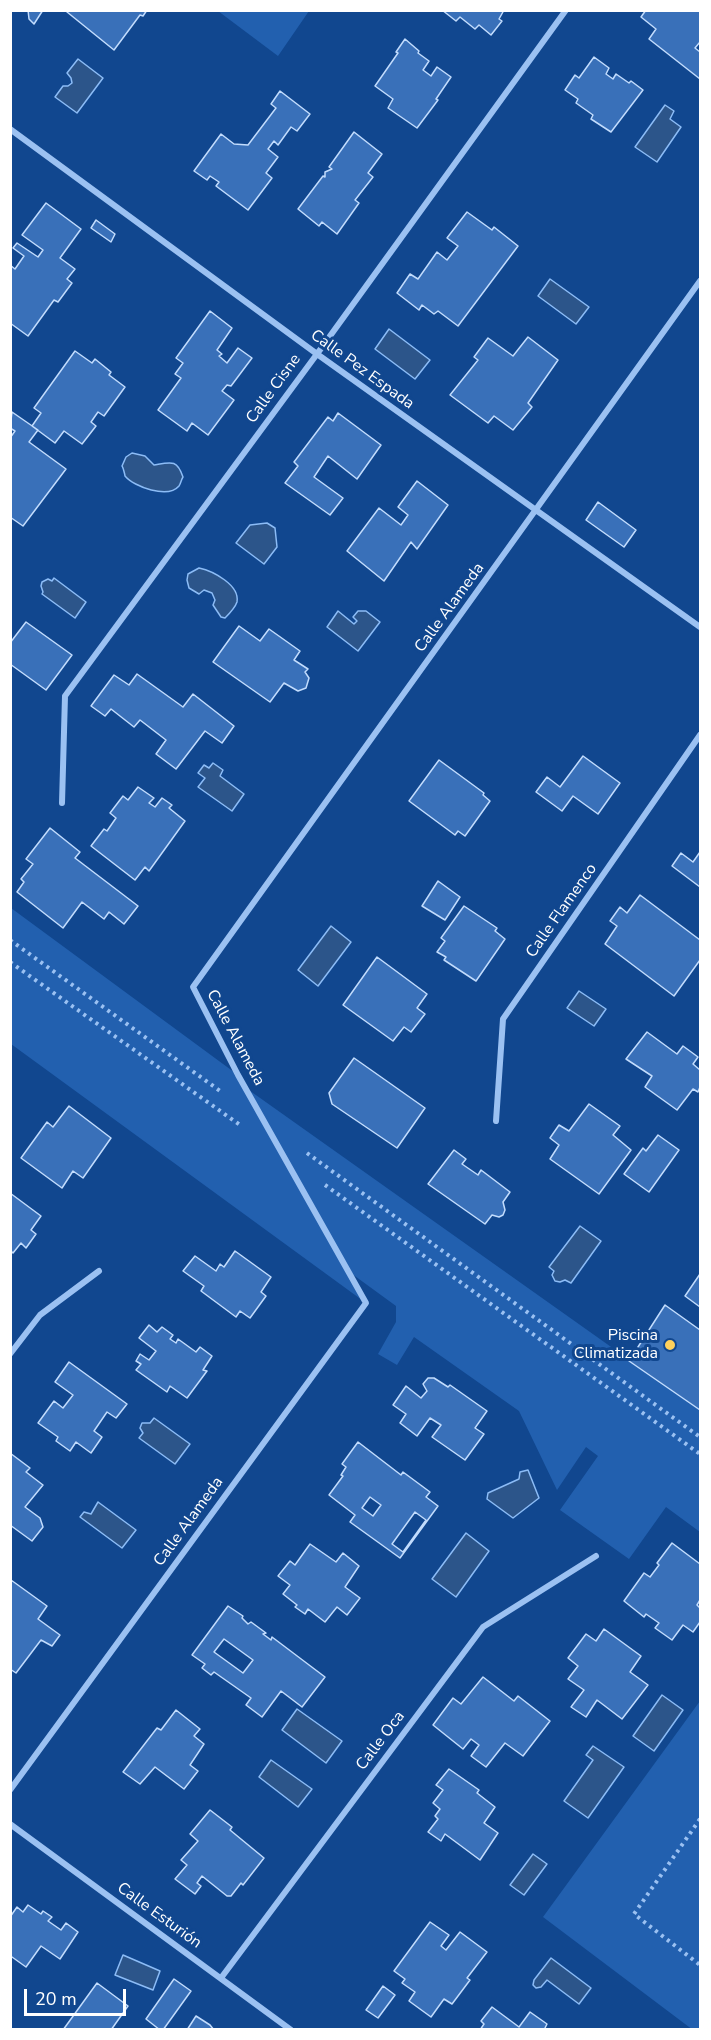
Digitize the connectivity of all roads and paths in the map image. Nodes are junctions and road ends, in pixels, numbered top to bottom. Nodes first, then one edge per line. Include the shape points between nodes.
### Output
1 (566, 10) edge
2 (10, 129) edge
3 (700, 281) edge
4 (317, 354) junction
5 (536, 511) junction
6 (700, 627) edge
7 (700, 735) edge
8 (62, 803) dead end
9 (10, 940) edge
10 (10, 962) edge
11 (224, 1094) dead end
12 (496, 1121) dead end
13 (244, 1127) dead end
14 (302, 1150) dead end
15 (322, 1182) dead end
16 (99, 1271) dead end
17 (10, 1354) edge
18 (700, 1437) edge
19 (700, 1455) edge
20 (596, 1556) dead end
21 (10, 1790) edge
22 (700, 1819) edge
23 (10, 1824) edge
24 (700, 1965) edge
25 (221, 1978) junction
26 (291, 2030) edge

1 - 4 street, Calle Cisne
2 - 4 street, Calle Pez Espada
3 - 5 street, Calle Alameda
4 - 5 street, Calle Pez Espada
4 - 8 street, Calle Cisne via 65,696
5 - 6 street, Calle Pez Espada
5 - 21 street, Calle Alameda via 194,987 238,1075 366,1303
7 - 12 street, Calle Flamenco via 503,1019
9 - 11 path
10 - 13 path
14 - 18 path
15 - 19 path
16 - 17 street via 40,1315
20 - 25 street, Calle Oca via 483,1627
22 - 24 path via 634,1914
23 - 25 street, Calle Esturión
25 - 26 street, Calle Esturión

